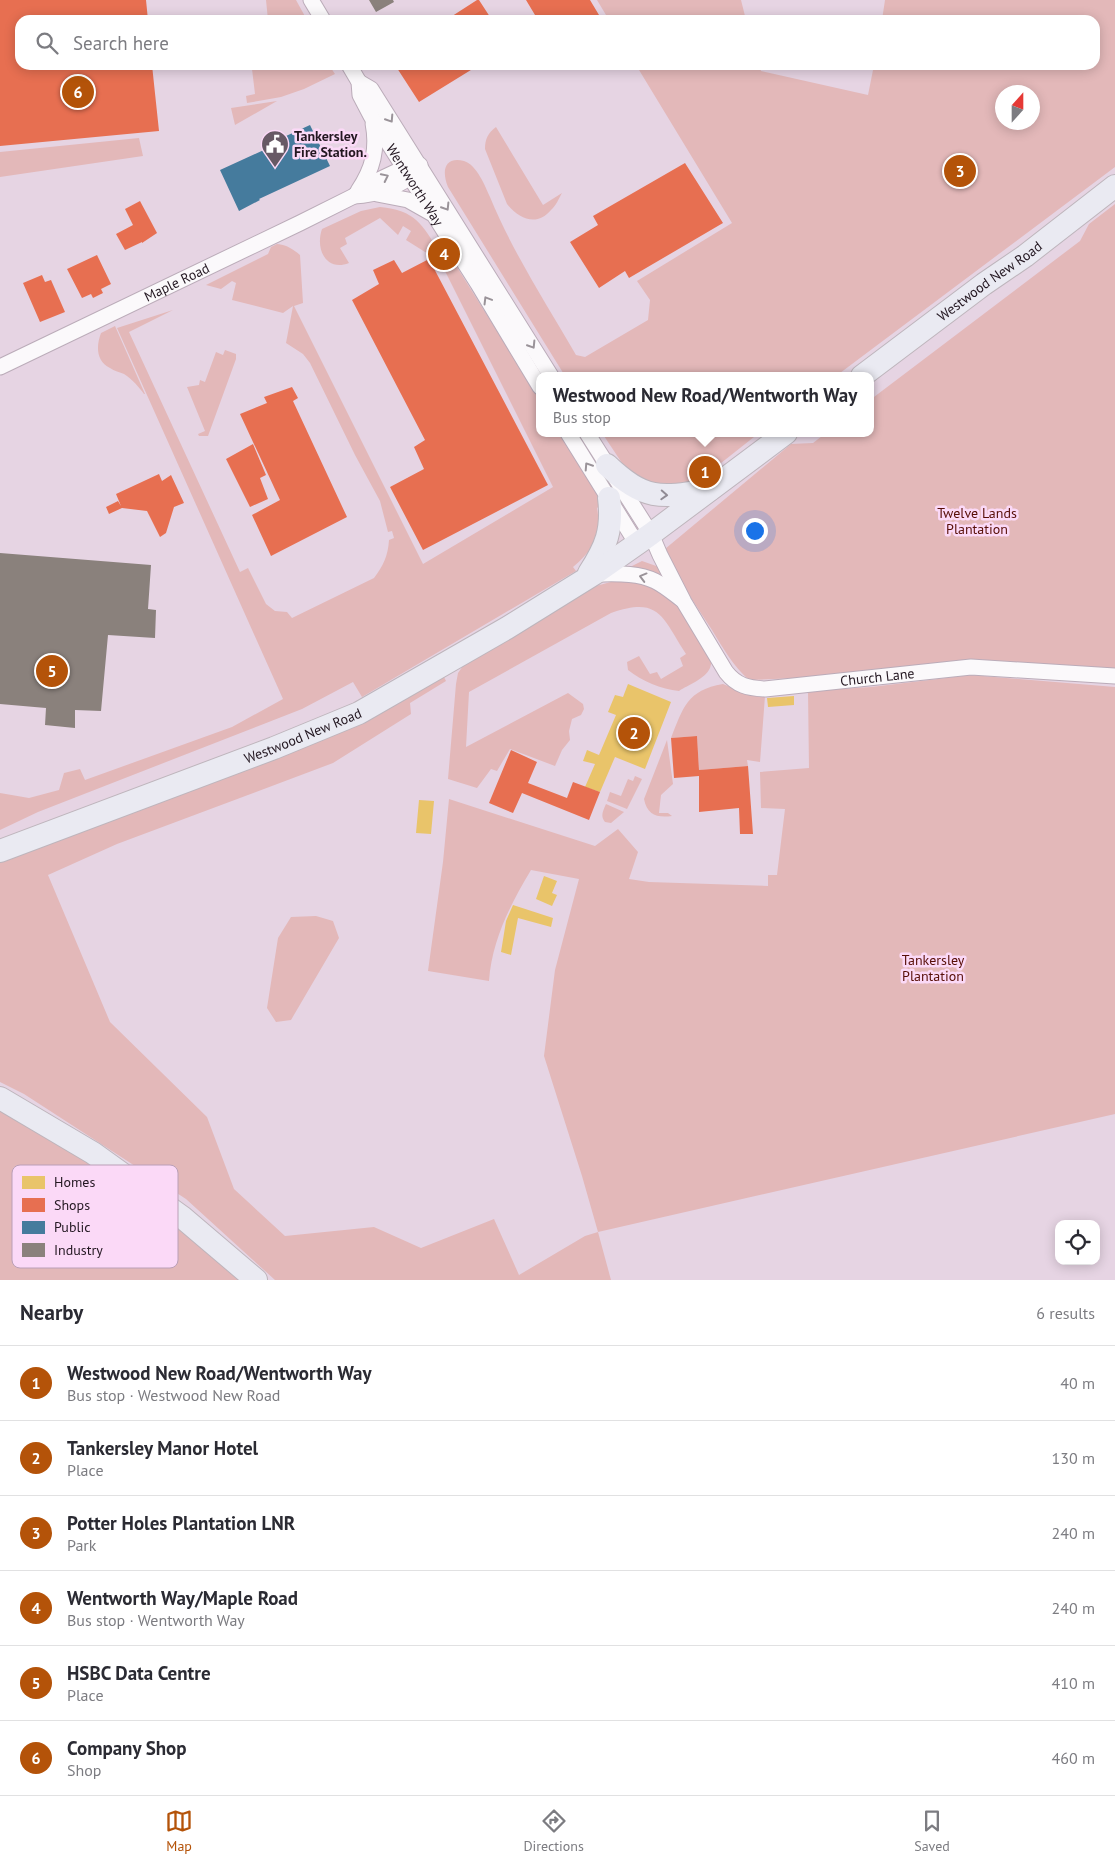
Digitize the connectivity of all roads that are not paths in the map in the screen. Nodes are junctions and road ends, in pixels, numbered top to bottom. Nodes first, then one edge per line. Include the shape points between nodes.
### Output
1 (311, 0) edge
2 (320, 15) edge
3 (352, 70) edge
4 (359, 82) junction
5 (371, 116) junction
6 (420, 165) junction
7 (407, 173) junction
8 (1115, 186) edge
9 (377, 194) junction
10 (354, 196) junction
11 (435, 215) junction
12 (0, 367) edge
13 (549, 372) edge
14 (867, 372) edge
15 (536, 380) edge
16 (571, 437) edge
17 (590, 437) edge
18 (781, 437) edge
19 (607, 465) junction
20 (712, 489) junction
21 (609, 498) junction
22 (644, 539) junction
23 (590, 576) junction
24 (684, 602) junction
25 (1115, 676) edge
26 (0, 851) edge
27 (0, 1098) edge
28 (110, 1165) edge
29 (178, 1214) edge
30 (256, 1280) edge

1 - 2 street
3 - 4 street, Wentworth Way
4 - 5 street, Wentworth Way via 360,95
4 -> 6 street, Wentworth Way via 371,89
5 - 7 street, Wentworth Way
5 - 10 street via 376,145 374,158 370,171
6 - 7 street, Maple Road
6 -> 13 street, Wentworth Way
7 - 9 street, Maple Road
10 -> 7 street, Maple Road via 366,186
7 - 11 street, Wentworth Way
8 - 14 highway, Westwood New Road
9 - 10 street, Maple Road
9 - 11 street via 408,200
10 - 12 street, Maple Road
15 -> 11 street, Wentworth Way
21 -> 16 street
17 - 19 street
18 - 20 highway, Westwood New Road
19 -> 20 highway via 624,481 645,492 670,495
19 - 22 street
20 - 22 highway, Westwood New Road
21 - 22 street
21 - 23 highway via 607,542
22 - 23 highway, Westwood New Road
22 - 24 street, Church Lane via 660,555
24 -> 23 street, Church Lane via 664,586 646,578 621,574
23 - 26 highway, Westwood New Road via 507,628 359,712 274,748
24 - 25 street, Church Lane via 726,672 738,684 750,688 971,667
27 - 28 highway
29 - 30 highway

